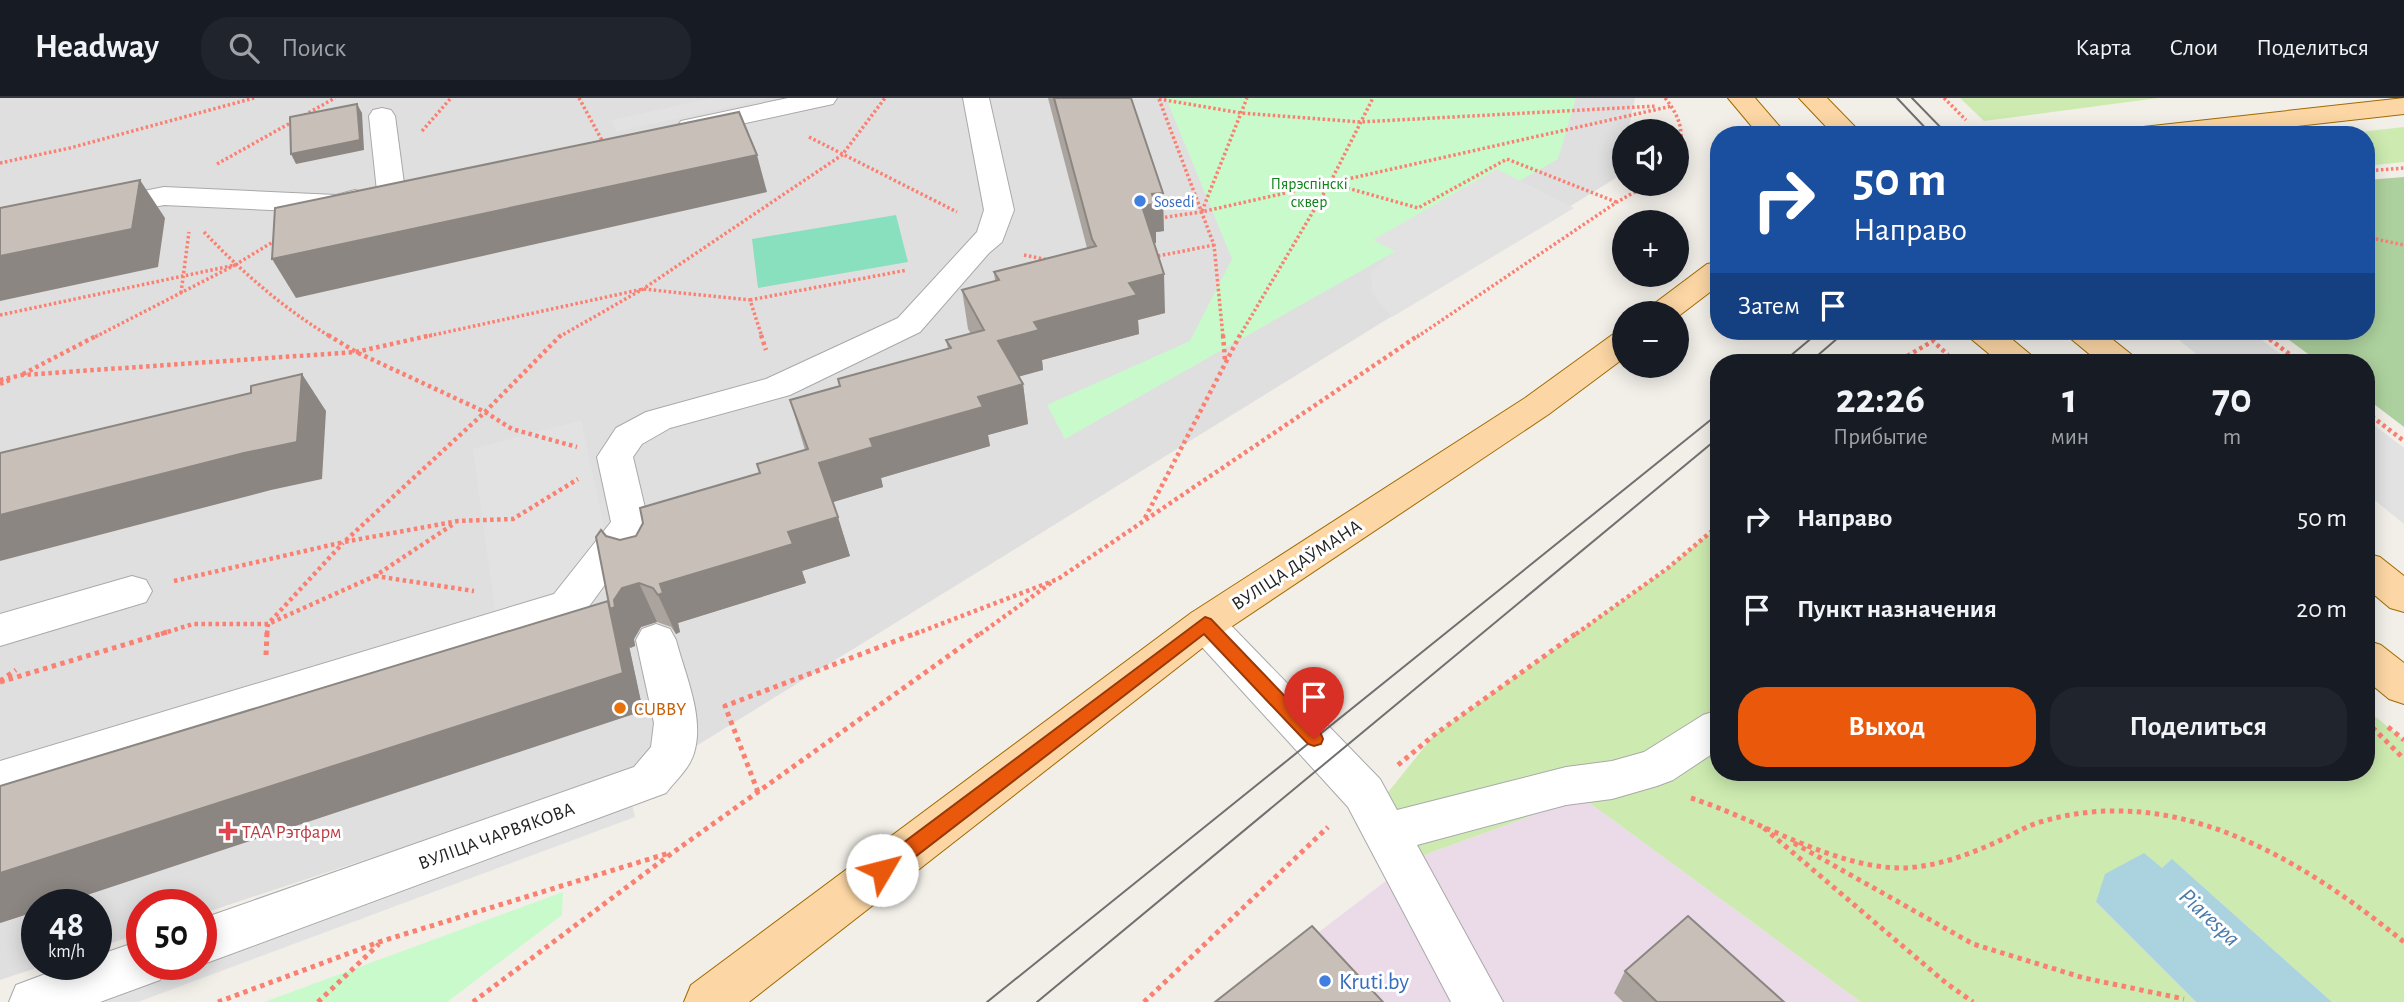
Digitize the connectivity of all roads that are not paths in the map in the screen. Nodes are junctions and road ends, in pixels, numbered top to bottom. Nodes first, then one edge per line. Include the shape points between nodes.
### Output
1 (824, 98) edge
2 (976, 98) edge
3 (1741, 98) edge
4 (1812, 98) edge
5 (2404, 106) edge
6 (382, 116) dead end
7 (1766, 126) edge
8 (1841, 126) edge
9 (2224, 126) edge
10 (605, 145) edge
11 (0, 228) edge
12 (1710, 277) edge
13 (1678, 301) edge
14 (1993, 340) edge
15 (2093, 340) edge
16 (1612, 351) edge
17 (2009, 354) edge
18 (2110, 354) edge
19 (629, 525) junction
20 (639, 563) edge
21 (2375, 573) edge
22 (132, 591) road end
23 (2404, 597) edge
24 (1205, 624) junction
25 (0, 630) edge
26 (656, 640) edge
27 (2375, 663) edge
28 (2404, 687) edge
29 (1710, 733) edge
30 (0, 780) edge
31 (1388, 833) junction
32 (217, 936) edge
33 (126, 969) edge
34 (34, 1002) edge
35 (709, 1002) edge
36 (1478, 1002) edge

1 - 10 street
2 - 19 street via 999,210 985,239 909,326 778,387 658,420 629,436 615,457
3 - 7 main road
4 - 8 main road
5 - 9 main road
6 - 11 street via 405,188 336,204 164,196
12 - 13 main road
14 - 17 main road
15 - 18 main road
16 - 24 main road, ВУЛІЦА ДАЎМАНА via 1537,406
19 - 20 street
19 - 30 street via 568,605
21 - 23 main road
22 - 25 street
24 - 31 street via 1364,793
24 - 35 main road, ВУЛІЦА ДАЎМАНА
26 - 32 street, ВУЛІЦА ЧАРВЯКОВА via 676,723 672,753 650,780
27 - 28 main road
29 - 31 street via 1657,767
31 - 36 street
33 - 34 street

